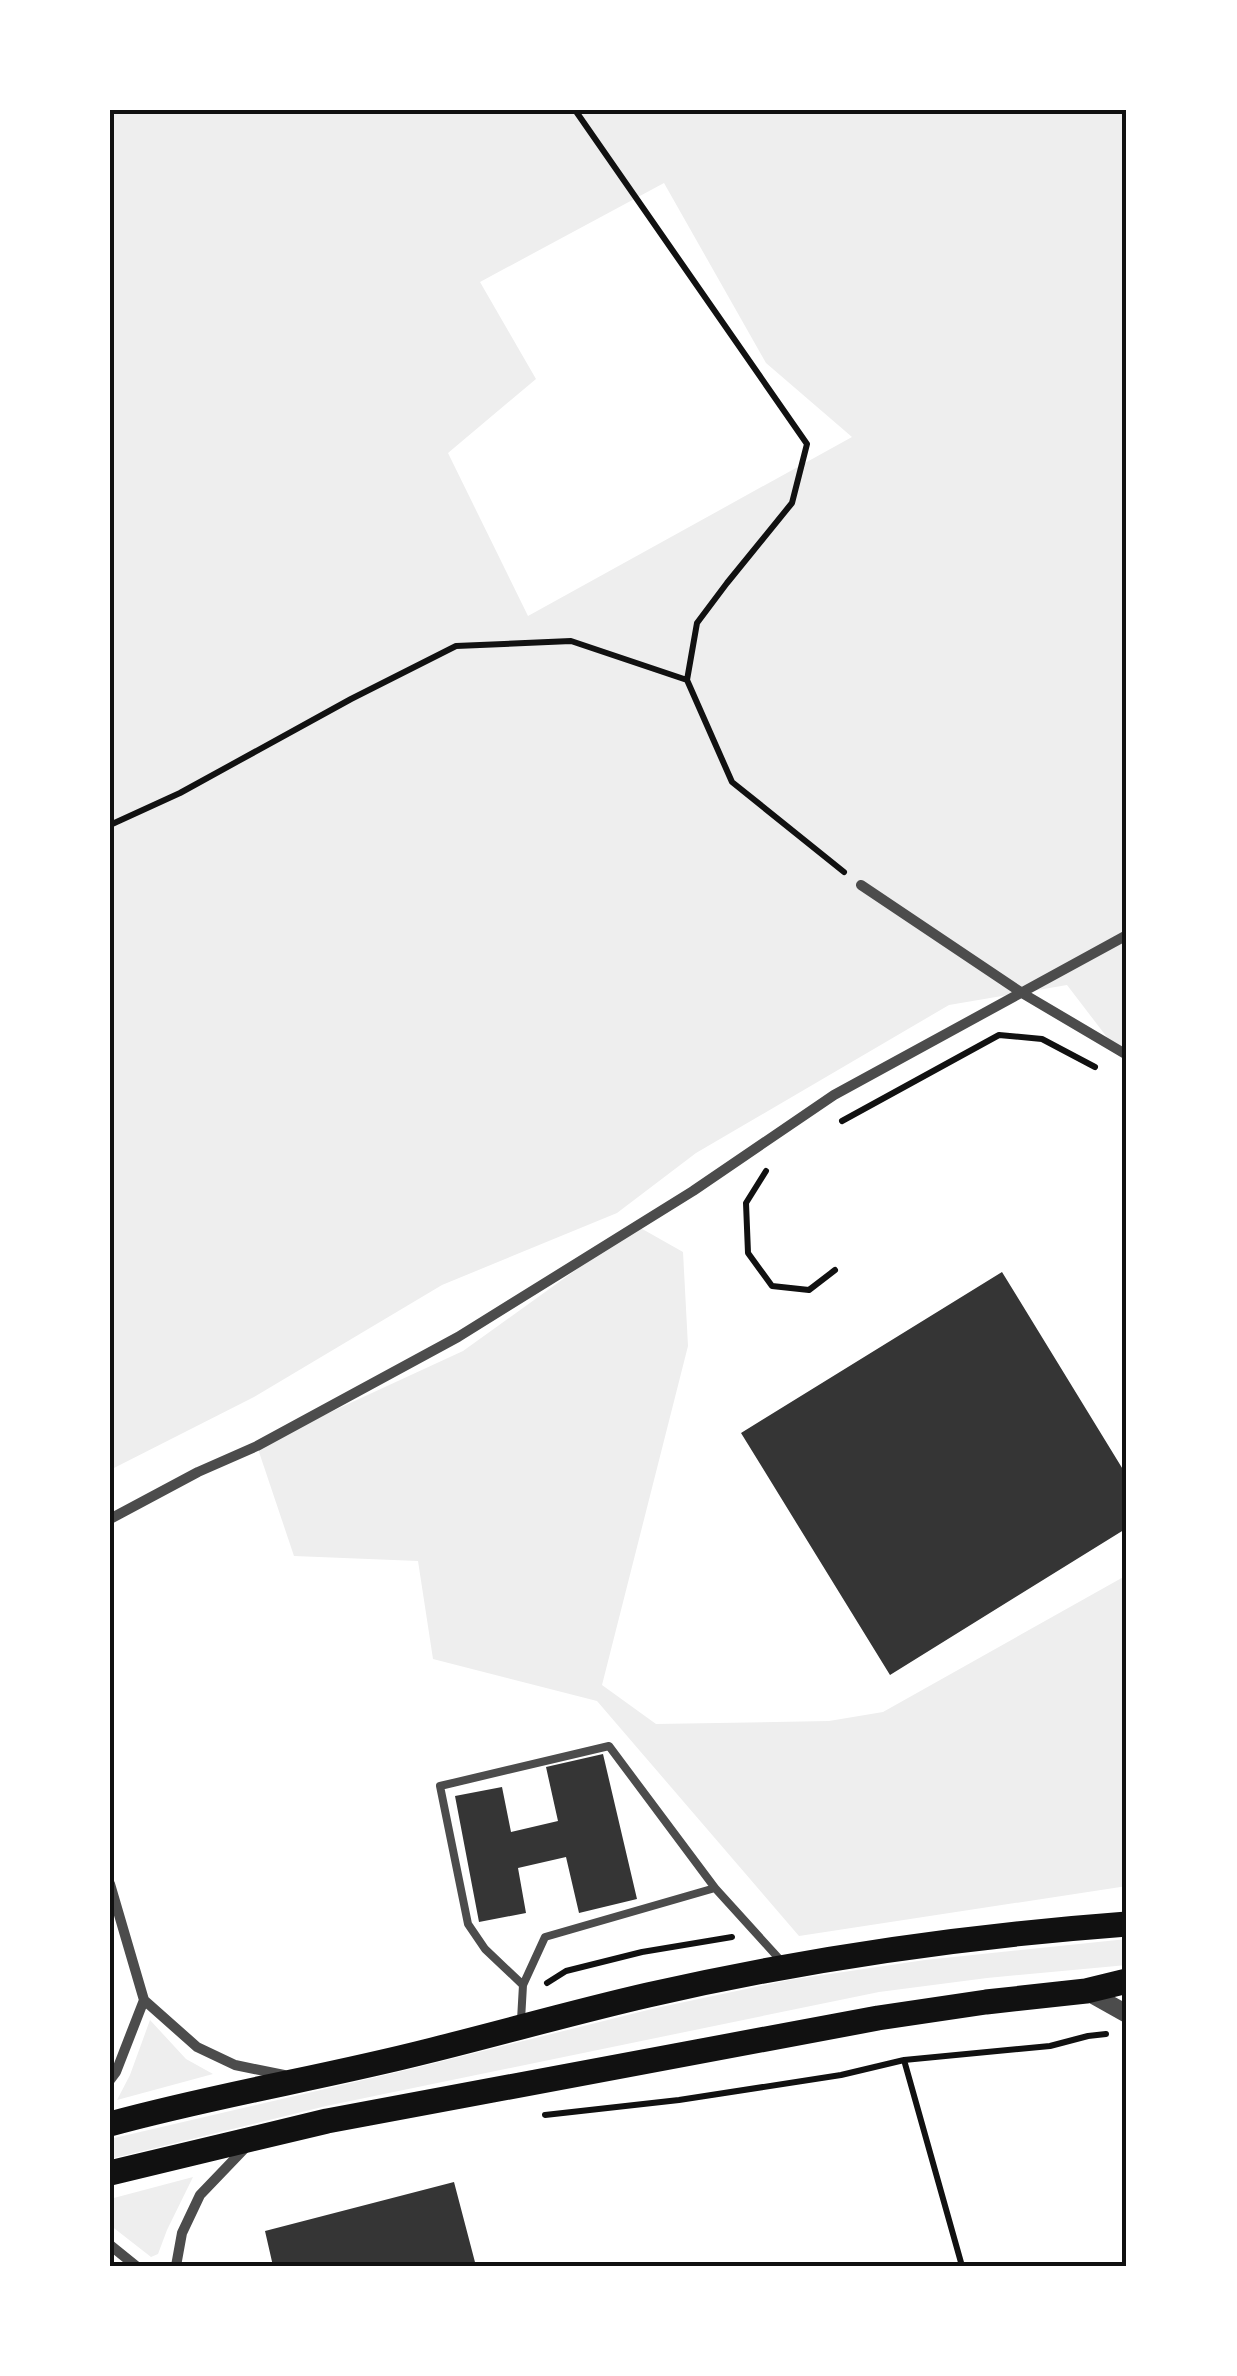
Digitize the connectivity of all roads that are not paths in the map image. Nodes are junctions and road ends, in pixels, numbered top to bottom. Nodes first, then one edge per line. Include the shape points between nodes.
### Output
1 (861, 886) road end
2 (1127, 935) edge
3 (1022, 993) junction
4 (1127, 1055) edge
5 (110, 1519) edge
6 (110, 1884) edge
7 (715, 1888) junction
8 (1127, 1924) edge
9 (786, 1966) junction
10 (1127, 1980) edge
11 (522, 1985) junction
12 (1086, 1991) junction
13 (144, 2000) junction
14 (1124, 2023) edge
15 (521, 2025) junction
16 (304, 2079) junction
17 (110, 2080) edge
18 (110, 2124) edge
19 (255, 2138) junction
20 (110, 2173) edge
21 (110, 2246) edge
22 (136, 2266) edge
23 (176, 2266) edge

1 - 3 street
2 - 3 street
3 - 4 street
3 - 5 street via 834,1094 693,1192 458,1338
6 - 13 street
7 - 9 lane
7 - 11 lane via 545,1938
7 - 11 lane via 609,1746 440,1786 468,1924
8 - 9 main road
9 - 15 main road
10 - 12 main road
11 - 15 lane
12 - 14 street
12 - 19 main road via 878,2018
13 - 16 street via 197,2047 235,2066
13 - 17 street
15 - 16 main road
16 - 18 main road
19 - 20 main road
19 - 23 street via 200,2194
21 - 22 street

